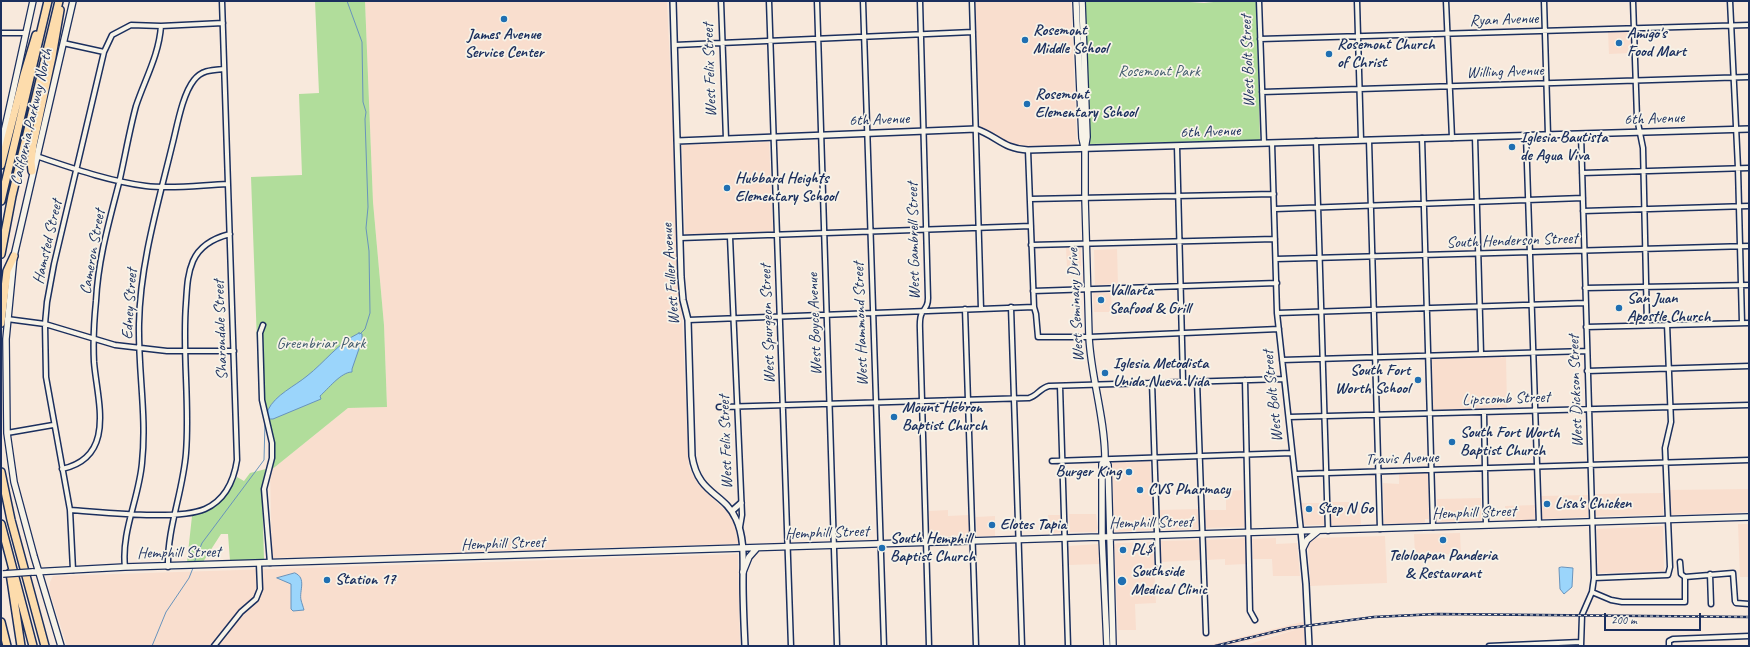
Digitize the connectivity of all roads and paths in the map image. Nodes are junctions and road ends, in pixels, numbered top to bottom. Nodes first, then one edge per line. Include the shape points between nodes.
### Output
1 (32, 1) edge
2 (48, 1) edge
3 (59, 1) edge
4 (72, 1) edge
5 (222, 1) edge
6 (673, 1) edge
7 (721, 1) edge
8 (769, 1) edge
9 (816, 1) edge
10 (863, 1) edge
11 (920, 1) edge
12 (972, 1) edge
13 (1076, 1) edge
14 (1082, 1) edge
15 (1259, 1) edge
16 (1357, 1) edge
17 (1446, 1) edge
18 (1544, 1) edge
19 (1633, 1) edge
20 (1730, 1) edge
21 (223, 23) junction
22 (1731, 25) junction
23 (1749, 25) edge
24 (161, 26) junction
25 (1634, 28) junction
26 (1545, 30) junction
27 (40, 31) junction
28 (973, 32) junction
29 (1, 33) edge
30 (26, 33) junction
31 (1448, 33) junction
32 (920, 35) junction
33 (1358, 36) junction
34 (864, 37) junction
35 (818, 39) junction
36 (1260, 39) junction
37 (770, 41) junction
38 (63, 43) junction
39 (722, 43) junction
40 (674, 45) junction
41 (104, 52) junction
42 (224, 69) junction
43 (1082, 73) junction
44 (1733, 77) junction
45 (1749, 77) edge
46 (1636, 80) junction
47 (1546, 83) junction
48 (1450, 86) junction
49 (1360, 89) junction
50 (1262, 92) junction
51 (976, 129) junction
52 (1735, 129) junction
53 (1749, 129) edge
54 (923, 131) junction
55 (1640, 132) junction
56 (868, 134) junction
57 (1581, 134) junction
58 (821, 135) junction
59 (1526, 135) junction
60 (1548, 135) junction
61 (774, 137) junction
62 (1475, 137) junction
63 (1422, 138) junction
64 (1452, 138) junction
65 (726, 139) junction
66 (1361, 140) junction
67 (1369, 140) junction
68 (677, 141) junction
69 (1316, 142) junction
70 (1264, 143) junction
71 (1272, 143) junction
72 (1, 146) edge
73 (1177, 146) junction
74 (1085, 149) junction
75 (1028, 150) junction
76 (36, 156) junction
77 (1, 165) edge
78 (1738, 168) junction
79 (1749, 168) edge
80 (77, 170) junction
81 (32, 171) junction
82 (1644, 171) junction
83 (1582, 173) junction
84 (119, 181) junction
85 (228, 184) junction
86 (162, 186) junction
87 (1274, 194) junction
88 (1178, 196) junction
89 (1085, 198) junction
90 (1583, 198) junction
91 (1030, 199) junction
92 (1528, 199) junction
93 (1, 201) edge
94 (1477, 201) junction
95 (1424, 203) junction
96 (1371, 204) junction
97 (1749, 206) edge
98 (1738, 207) junction
99 (1318, 208) junction
100 (1274, 209) junction
101 (1644, 209) junction
102 (1583, 211) junction
103 (1031, 226) junction
104 (979, 228) junction
105 (926, 230) junction
106 (871, 232) junction
107 (824, 233) junction
108 (230, 234) junction
109 (777, 235) junction
110 (730, 236) junction
111 (680, 238) junction
112 (1275, 239) junction
113 (1180, 242) junction
114 (1086, 244) junction
115 (1031, 245) junction
116 (1739, 246) junction
117 (1749, 246) edge
118 (1646, 249) junction
119 (1584, 251) junction
120 (1530, 252) junction
121 (1, 254) edge
122 (1478, 254) junction
123 (1425, 255) junction
124 (14, 256) joint
125 (1372, 257) junction
126 (1319, 258) junction
127 (1276, 259) junction
128 (1277, 283) junction
129 (1749, 285) edge
130 (1181, 286) junction
131 (1646, 286) junction
132 (1741, 286) junction
133 (1585, 288) junction
134 (1087, 290) junction
135 (1033, 291) junction
136 (1586, 303) junction
137 (1532, 305) junction
138 (1480, 306) junction
139 (1034, 307) junction
140 (1011, 308) junction
141 (1427, 308) junction
142 (965, 309) junction
143 (981, 309) junction
144 (1374, 310) junction
145 (925, 311) junction
146 (1321, 311) junction
147 (873, 313) junction
148 (1277, 313) junction
149 (827, 315) junction
150 (780, 317) junction
151 (733, 319) junction
152 (688, 320) junction
153 (4, 321) edge
154 (1742, 323) junction
155 (1749, 323) edge
156 (45, 324) junction
157 (1667, 324) junction
158 (263, 325) dead end
159 (1647, 325) junction
160 (1586, 327) junction
161 (1279, 329) junction
162 (1182, 333) junction
163 (1089, 336) junction
164 (94, 339) junction
165 (139, 348) junction
166 (185, 350) junction
167 (234, 351) junction
168 (1587, 351) junction
169 (1534, 353) junction
170 (1481, 354) junction
171 (1428, 356) junction
172 (1375, 357) junction
173 (1322, 359) junction
174 (1282, 360) junction
175 (1749, 366) edge
176 (1669, 368) junction
177 (1587, 371) junction
178 (1284, 379) junction
179 (1245, 380) junction
180 (1197, 381) junction
181 (1152, 382) junction
182 (1183, 382) junction
183 (1095, 384) junction
184 (1060, 386) junction
185 (1014, 398) junction
186 (968, 400) junction
187 (922, 401) junction
188 (876, 402) junction
189 (829, 404) junction
190 (783, 405) junction
191 (1749, 405) edge
192 (738, 406) junction
193 (719, 407) dead end
194 (1671, 407) junction
195 (1588, 409) junction
196 (1536, 411) junction
197 (1484, 412) junction
198 (1430, 414) junction
199 (1377, 415) junction
200 (1324, 416) junction
201 (1288, 417) junction
202 (53, 425) junction
203 (7, 433) junction
204 (1292, 453) junction
205 (1247, 454) junction
206 (1200, 456) junction
207 (1154, 458) junction
208 (1105, 459) junction
209 (1749, 460) edge
210 (1052, 461) dead end
211 (1063, 461) junction
212 (1666, 463) junction
213 (1590, 465) junction
214 (1538, 467) junction
215 (1485, 468) junction
216 (62, 469) junction
217 (1432, 470) junction
218 (1378, 471) junction
219 (1, 472) edge
220 (1326, 473) junction
221 (1295, 474) junction
222 (741, 503) junction
223 (70, 510) junction
224 (732, 510) junction
225 (132, 514) junction
226 (174, 514) junction
227 (1749, 517) edge
228 (1668, 520) junction
229 (1592, 522) junction
230 (1, 524) edge
231 (1539, 524) junction
232 (1486, 525) junction
233 (740, 527) junction
234 (1433, 527) junction
235 (1380, 529) junction
236 (1318, 531) junction
237 (1328, 531) junction
238 (1301, 532) junction
239 (1249, 533) junction
240 (1202, 535) junction
241 (1156, 536) junction
242 (1102, 537) junction
243 (1110, 537) junction
244 (1065, 539) junction
245 (1018, 540) junction
246 (973, 541) junction
247 (926, 543) junction
248 (880, 544) junction
249 (834, 546) junction
250 (788, 547) junction
251 (743, 548) junction
252 (756, 548) junction
253 (1302, 548) junction
254 (8, 550) junction
255 (1680, 562) dead end
256 (270, 563) junction
257 (259, 564) junction
258 (1158, 564) dead end
259 (125, 567) junction
260 (168, 567) junction
261 (73, 570) junction
262 (53, 571) junction
263 (35, 572) junction
264 (743, 572) junction
265 (2, 574) edge
266 (1710, 574) junction
267 (1684, 577) junction
268 (1594, 578) junction
269 (43, 588) junction
270 (1592, 592) junction
271 (1105, 603) junction
272 (1710, 604) dead end
273 (1749, 604) edge
274 (1112, 605) junction
275 (1255, 620) dead end
276 (1, 622) edge
277 (1206, 633) dead end
278 (1749, 636) edge
279 (1581, 644) edge
280 (8, 646) edge
281 (22, 646) edge
282 (33, 646) edge
283 (45, 646) edge
284 (61, 646) edge
285 (214, 646) edge
286 (745, 646) edge
287 (791, 646) edge
288 (837, 646) edge
289 (884, 646) edge
290 (929, 646) edge
291 (976, 646) edge
292 (1022, 646) edge
293 (1068, 646) edge
294 (1107, 646) edge
295 (1113, 646) edge
296 (1309, 646) edge
297 (1489, 646) edge
298 (1669, 646) edge

1 - 30 main road
2 - 27 highway
3 - 81 highway via 60,15 33,145
3 - 121 highway
4 - 38 main road, California Parkway North
5 - 21 street, Sharondale Street
6 - 40 street, West Fuller Avenue
7 - 39 street, West Felix Street
8 - 37 street, West Spurgeon Street
9 - 35 street, West Boyce Avenue
10 - 34 street, West Hammond Street
11 - 32 street, West Gambrell Street
12 - 28 street
13 - 43 main road, West Seminary Drive
14 - 43 main road, West Seminary Drive
15 - 36 street, West Bolt Street
16 - 33 street
17 - 31 street
18 - 26 street
19 - 25 street
20 - 22 street
21 - 24 street, Hamsted Street
21 - 42 street, Sharondale Street
22 - 23 street, Ryan Avenue
22 - 25 street, Ryan Avenue
22 - 44 street
24 - 41 street, Hamsted Street via 126,26 112,35
24 - 84 street, Cameron Street via 159,47 137,105
25 - 26 street, Ryan Avenue
25 - 46 street
26 - 31 street, Ryan Avenue
26 - 47 street
27 - 77 highway via 35,36
27 - 93 highway
28 - 32 street
28 - 51 street
29 - 30 street
30 - 72 main road
31 - 33 street, Ryan Avenue
31 - 48 street
32 - 34 street
32 - 54 street, West Gambrell Street
33 - 36 street, Ryan Avenue
33 - 49 street
34 - 35 street
34 - 56 street, West Hammond Street
35 - 37 street
35 - 58 street, West Boyce Avenue
36 - 50 street, West Bolt Street
37 - 39 street
37 - 61 street, West Spurgeon Street
38 - 41 street
38 - 76 main road, California Parkway North
39 - 40 street
39 - 65 street, West Felix Street
40 - 68 street, West Fuller Avenue
41 - 80 street, Hamsted Street
42 - 85 street, Sharondale Street
42 - 86 street, Edney Street via 204,71 191,84
43 - 74 main road, West Seminary Drive via 1082,138
44 - 45 street, Willing Avenue
44 - 46 street, Willing Avenue
44 - 52 street
46 - 47 street, Willing Avenue
46 - 55 street
47 - 48 street, Willing Avenue
47 - 60 street
48 - 49 street, Willing Avenue
48 - 64 street
49 - 50 street, Willing Avenue
49 - 66 street
50 - 70 street, West Bolt Street
51 - 54 street, 6th Avenue
51 - 75 street, 6th Avenue via 1016,150
51 - 104 street
52 - 53 street, 6th Avenue
52 - 55 street, 6th Avenue
52 - 78 street
54 - 56 street, 6th Avenue
54 - 105 street, West Gambrell Street
55 - 57 street, 6th Avenue
55 - 82 street
56 - 58 street, 6th Avenue
56 - 106 street, West Hammond Street
57 - 60 street, 6th Avenue
57 - 83 street, West Dickson Street
58 - 61 street, 6th Avenue
58 - 107 street, West Boyce Avenue
59 - 60 street, 6th Avenue
59 - 62 street, 6th Avenue
59 - 92 street
61 - 65 street, 6th Avenue
61 - 109 street, West Spurgeon Street
62 - 64 street, 6th Avenue
62 - 94 street
63 - 64 street, 6th Avenue
63 - 67 street, 6th Avenue
63 - 95 street
65 - 68 street, 6th Avenue
66 - 67 street, 6th Avenue
66 - 69 street, 6th Avenue
67 - 96 street
68 - 111 street, West Fuller Avenue
69 - 71 street, 6th Avenue
69 - 99 street
70 - 71 street, 6th Avenue
70 - 73 street, 6th Avenue
71 - 87 street, West Bolt Street
73 - 74 street, 6th Avenue
73 - 88 street
74 - 75 street, 6th Avenue
74 - 89 main road, West Seminary Drive
75 - 91 street
76 - 80 street
76 - 81 main road, California Parkway North
78 - 79 street
78 - 82 street
78 - 98 street
80 - 84 street
80 - 156 street, Hamsted Street via 54,264
81 - 124 main road, California Parkway North
82 - 83 street
82 - 101 street
83 - 90 street, West Dickson Street
84 - 86 street
84 - 164 street, Cameron Street via 99,266
85 - 86 street
85 - 108 street, Sharondale Street
86 - 165 street, Edney Street via 142,281
87 - 88 street
87 - 100 street, West Bolt Street
88 - 89 street
88 - 113 street
89 - 91 street
89 - 114 main road, West Seminary Drive
90 - 92 street
90 - 102 street, West Dickson Street
91 - 103 street
92 - 94 street
92 - 120 street
94 - 95 street
94 - 122 street
95 - 96 street
95 - 123 street
96 - 99 street
96 - 125 street
97 - 98 street
98 - 101 street
98 - 116 street
99 - 100 street
99 - 126 street
100 - 112 street, West Bolt Street
101 - 102 street
101 - 118 street
102 - 119 street, West Dickson Street
103 - 104 street
103 - 115 street
104 - 105 street
104 - 143 street
105 - 106 street
105 - 145 street, West Gambrell Street via 928,305
106 - 107 street
106 - 147 street, West Hammond Street
107 - 109 street
107 - 149 street, West Boyce Avenue
108 - 166 street via 207,243 199,250 192,263 184,321
108 - 167 street, Sharondale Street
109 - 110 street
109 - 150 street, West Spurgeon Street
110 - 111 street
110 - 151 street, West Felix Street
111 - 152 street, West Fuller Avenue via 682,292
112 - 113 street
112 - 127 street, West Bolt Street
113 - 114 street
113 - 130 street
114 - 115 street
114 - 134 main road, West Seminary Drive
115 - 135 street
116 - 117 street, South Henderson Street
116 - 118 street, South Henderson Street
116 - 132 street
118 - 119 street, South Henderson Street
118 - 131 street
119 - 120 street, South Henderson Street
119 - 133 street, West Dickson Street
120 - 122 street, South Henderson Street
120 - 137 street
122 - 123 street, South Henderson Street
122 - 138 street
123 - 125 street, South Henderson Street
123 - 141 street
124 - 153 highway via 7,271
125 - 126 street, South Henderson Street
125 - 144 street
126 - 127 street, South Henderson Street
126 - 146 street
127 - 128 street, West Bolt Street
128 - 130 street
128 - 148 street, West Bolt Street
129 - 132 street
130 - 134 street
130 - 162 street
131 - 132 street
131 - 133 street
131 - 159 street
132 - 154 street
133 - 136 street, West Dickson Street
134 - 135 street
134 - 163 main road, West Seminary Drive
135 - 139 street
136 - 137 street
136 - 160 street, West Dickson Street
137 - 138 street
137 - 169 street
138 - 141 street
138 - 170 street
139 - 140 street
139 - 163 street via 1037,335 1041,338
140 - 143 street
140 - 185 street
141 - 144 street
141 - 171 street
142 - 143 street
142 - 145 street
142 - 186 street
144 - 146 street
144 - 172 street
145 - 147 street
145 - 187 street, West Gambrell Street via 920,321
146 - 148 street
146 - 173 street
147 - 149 street
147 - 188 street, West Hammond Street
148 - 161 street, West Bolt Street
149 - 150 street
149 - 189 street, West Boyce Avenue
150 - 151 street
150 - 190 street, West Spurgeon Street
151 - 152 street
151 - 192 street, West Felix Street
152 - 224 street, West Fuller Avenue via 694,468 708,490
153 - 156 street
153 - 203 main road
154 - 155 street
154 - 157 street
156 - 164 street
156 - 202 street, Hamsted Street via 46,377
157 - 159 street
157 - 176 street
158 - 256 street via 260,333 264,407 272,442 272,458 264,489
159 - 160 street
160 - 168 street, West Dickson Street
161 - 162 street
161 - 174 street, West Bolt Street
162 - 163 street
162 - 182 street
163 - 183 main road, West Seminary Drive
164 - 165 street
164 - 216 street, Cameron Street via 101,419 99,437 93,450 84,458
165 - 166 street
165 - 225 street, Edney Street via 144,436 142,464
166 - 167 street
166 - 226 street via 186,453 181,492
167 - 226 street, Sharondale Street via 237,460 234,477 222,496 208,507 194,512
168 - 169 street
168 - 177 street, West Dickson Street
169 - 170 street
169 - 196 street
170 - 171 street
171 - 172 street
171 - 198 street
172 - 173 street
172 - 199 street
173 - 174 street
173 - 200 street
174 - 178 street, West Bolt Street
175 - 176 street
176 - 177 street
176 - 194 street
177 - 195 street, West Dickson Street
178 - 179 street
178 - 201 street, West Bolt Street
179 - 180 street
179 - 205 street
180 - 182 street
180 - 206 street
181 - 182 street
181 - 183 street
181 - 207 street
183 - 184 street
183 - 208 main road, West Seminary Drive via 1103,424
184 - 185 street via 1045,387 1035,397
184 - 211 street
185 - 186 street
185 - 245 street
186 - 187 street
186 - 246 street
187 - 188 street
187 - 247 street, West Gambrell Street
188 - 189 street
188 - 248 street, West Hammond Street
189 - 190 street
189 - 249 street, West Boyce Avenue
190 - 192 street
190 - 250 street, West Spurgeon Street
191 - 194 street, Lipscomb Street
192 - 193 street
192 - 222 street, West Felix Street
194 - 195 street, Lipscomb Street
194 - 212 street via 1671,422 1665,439
195 - 196 street, Lipscomb Street
195 - 213 street, West Dickson Street
196 - 197 street, Lipscomb Street
196 - 214 street
197 - 198 street, Lipscomb Street
197 - 215 street
198 - 199 street, Lipscomb Street
198 - 217 street
199 - 200 street, Lipscomb Street
199 - 218 street
200 - 201 street, Lipscomb Street
200 - 220 street
201 - 204 street, West Bolt Street
202 - 203 street
202 - 216 street, Hamsted Street
203 - 263 main road via 17,496
204 - 205 street
204 - 221 street, West Bolt Street
205 - 206 street
205 - 239 street
206 - 207 street
206 - 240 street
207 - 208 street
207 - 241 street
208 - 211 street
208 - 242 main road, West Seminary Drive via 1102,464
208 - 243 main road, West Seminary Drive via 1108,465
209 - 212 street, Travis Avenue
210 - 211 street
211 - 244 street
212 - 213 street, Travis Avenue
212 - 228 street
213 - 214 street, Travis Avenue
213 - 229 street, West Dickson Street
214 - 215 street, Travis Avenue
214 - 231 street
215 - 217 street, Travis Avenue
215 - 232 street
216 - 223 street, Hamsted Street
217 - 218 street, Travis Avenue
217 - 234 street
218 - 220 street, Travis Avenue
218 - 235 street
219 - 283 highway via 11,520
220 - 221 street, Travis Avenue
220 - 237 street
221 - 238 street, West Bolt Street
222 - 224 street
222 - 233 street, West Felix Street
223 - 225 street, Sharondale Street
223 - 261 street, Hamsted Street
224 - 233 street, West Fuller Avenue
225 - 226 street, Sharondale Street
225 - 259 street, Edney Street via 127,536
226 - 260 street via 168,546
227 - 228 main road, Hemphill Street
228 - 229 main road, Hemphill Street
228 - 268 street via 1668,574
229 - 231 main road, Hemphill Street
229 - 268 street, West Dickson Street
230 - 254 highway
231 - 232 main road, Hemphill Street
232 - 234 main road, Hemphill Street
233 - 251 street, West Felix Street
234 - 235 main road, Hemphill Street
235 - 237 main road, Hemphill Street
236 - 237 main road, Hemphill Street
236 - 238 main road, Hemphill Street
236 - 253 main road
238 - 239 main road, Hemphill Street
238 - 253 street, West Bolt Street
239 - 240 main road, Hemphill Street
239 - 275 street via 1250,611
240 - 241 main road, Hemphill Street
240 - 277 street
241 - 243 main road, Hemphill Street
241 - 258 street
242 - 243 main road, Hemphill Street
242 - 244 main road, Hemphill Street
242 - 271 main road, West Seminary Drive
243 - 274 main road, West Seminary Drive
244 - 245 main road, Hemphill Street
244 - 293 street
245 - 246 main road, Hemphill Street
245 - 292 street
246 - 247 main road, Hemphill Street
246 - 291 street
247 - 248 main road, Hemphill Street
247 - 290 street, West Gambrell Street
248 - 249 main road, Hemphill Street
248 - 289 street, West Hammond Street
249 - 250 main road, Hemphill Street
249 - 288 street, West Boyce Avenue
250 - 252 main road, Hemphill Street
250 - 287 street, West Spurgeon Street
251 - 252 main road, Hemphill Street
251 - 256 main road, Hemphill Street
251 - 264 street, West Felix Street
252 - 264 main road
253 - 296 street, West Bolt Street
254 - 281 highway via 11,585
254 - 282 highway
255 - 267 street via 1681,574
256 - 257 main road, Hemphill Street
257 - 260 main road, Hemphill Street
257 - 285 street via 260,589 256,599 241,612
259 - 260 main road, Hemphill Street
259 - 261 main road, Hemphill Street
261 - 262 main road, Hemphill Street
262 - 263 main road, Hemphill Street
262 - 269 main road via 45,577
263 - 265 main road, Hemphill Street, bridge
263 - 269 main road
264 - 286 street, West Felix Street
266 - 267 street
266 - 272 street
266 - 273 street via 1733,573 1736,604
267 - 270 street via 1685,602 1622,602
268 - 270 street, West Dickson Street
269 - 284 main road
270 - 279 street, West Dickson Street via 1582,615
271 - 274 main road
271 - 294 main road, West Seminary Drive
274 - 295 main road, West Seminary Drive
276 - 280 highway
278 - 298 street via 1672,639
279 - 297 street

